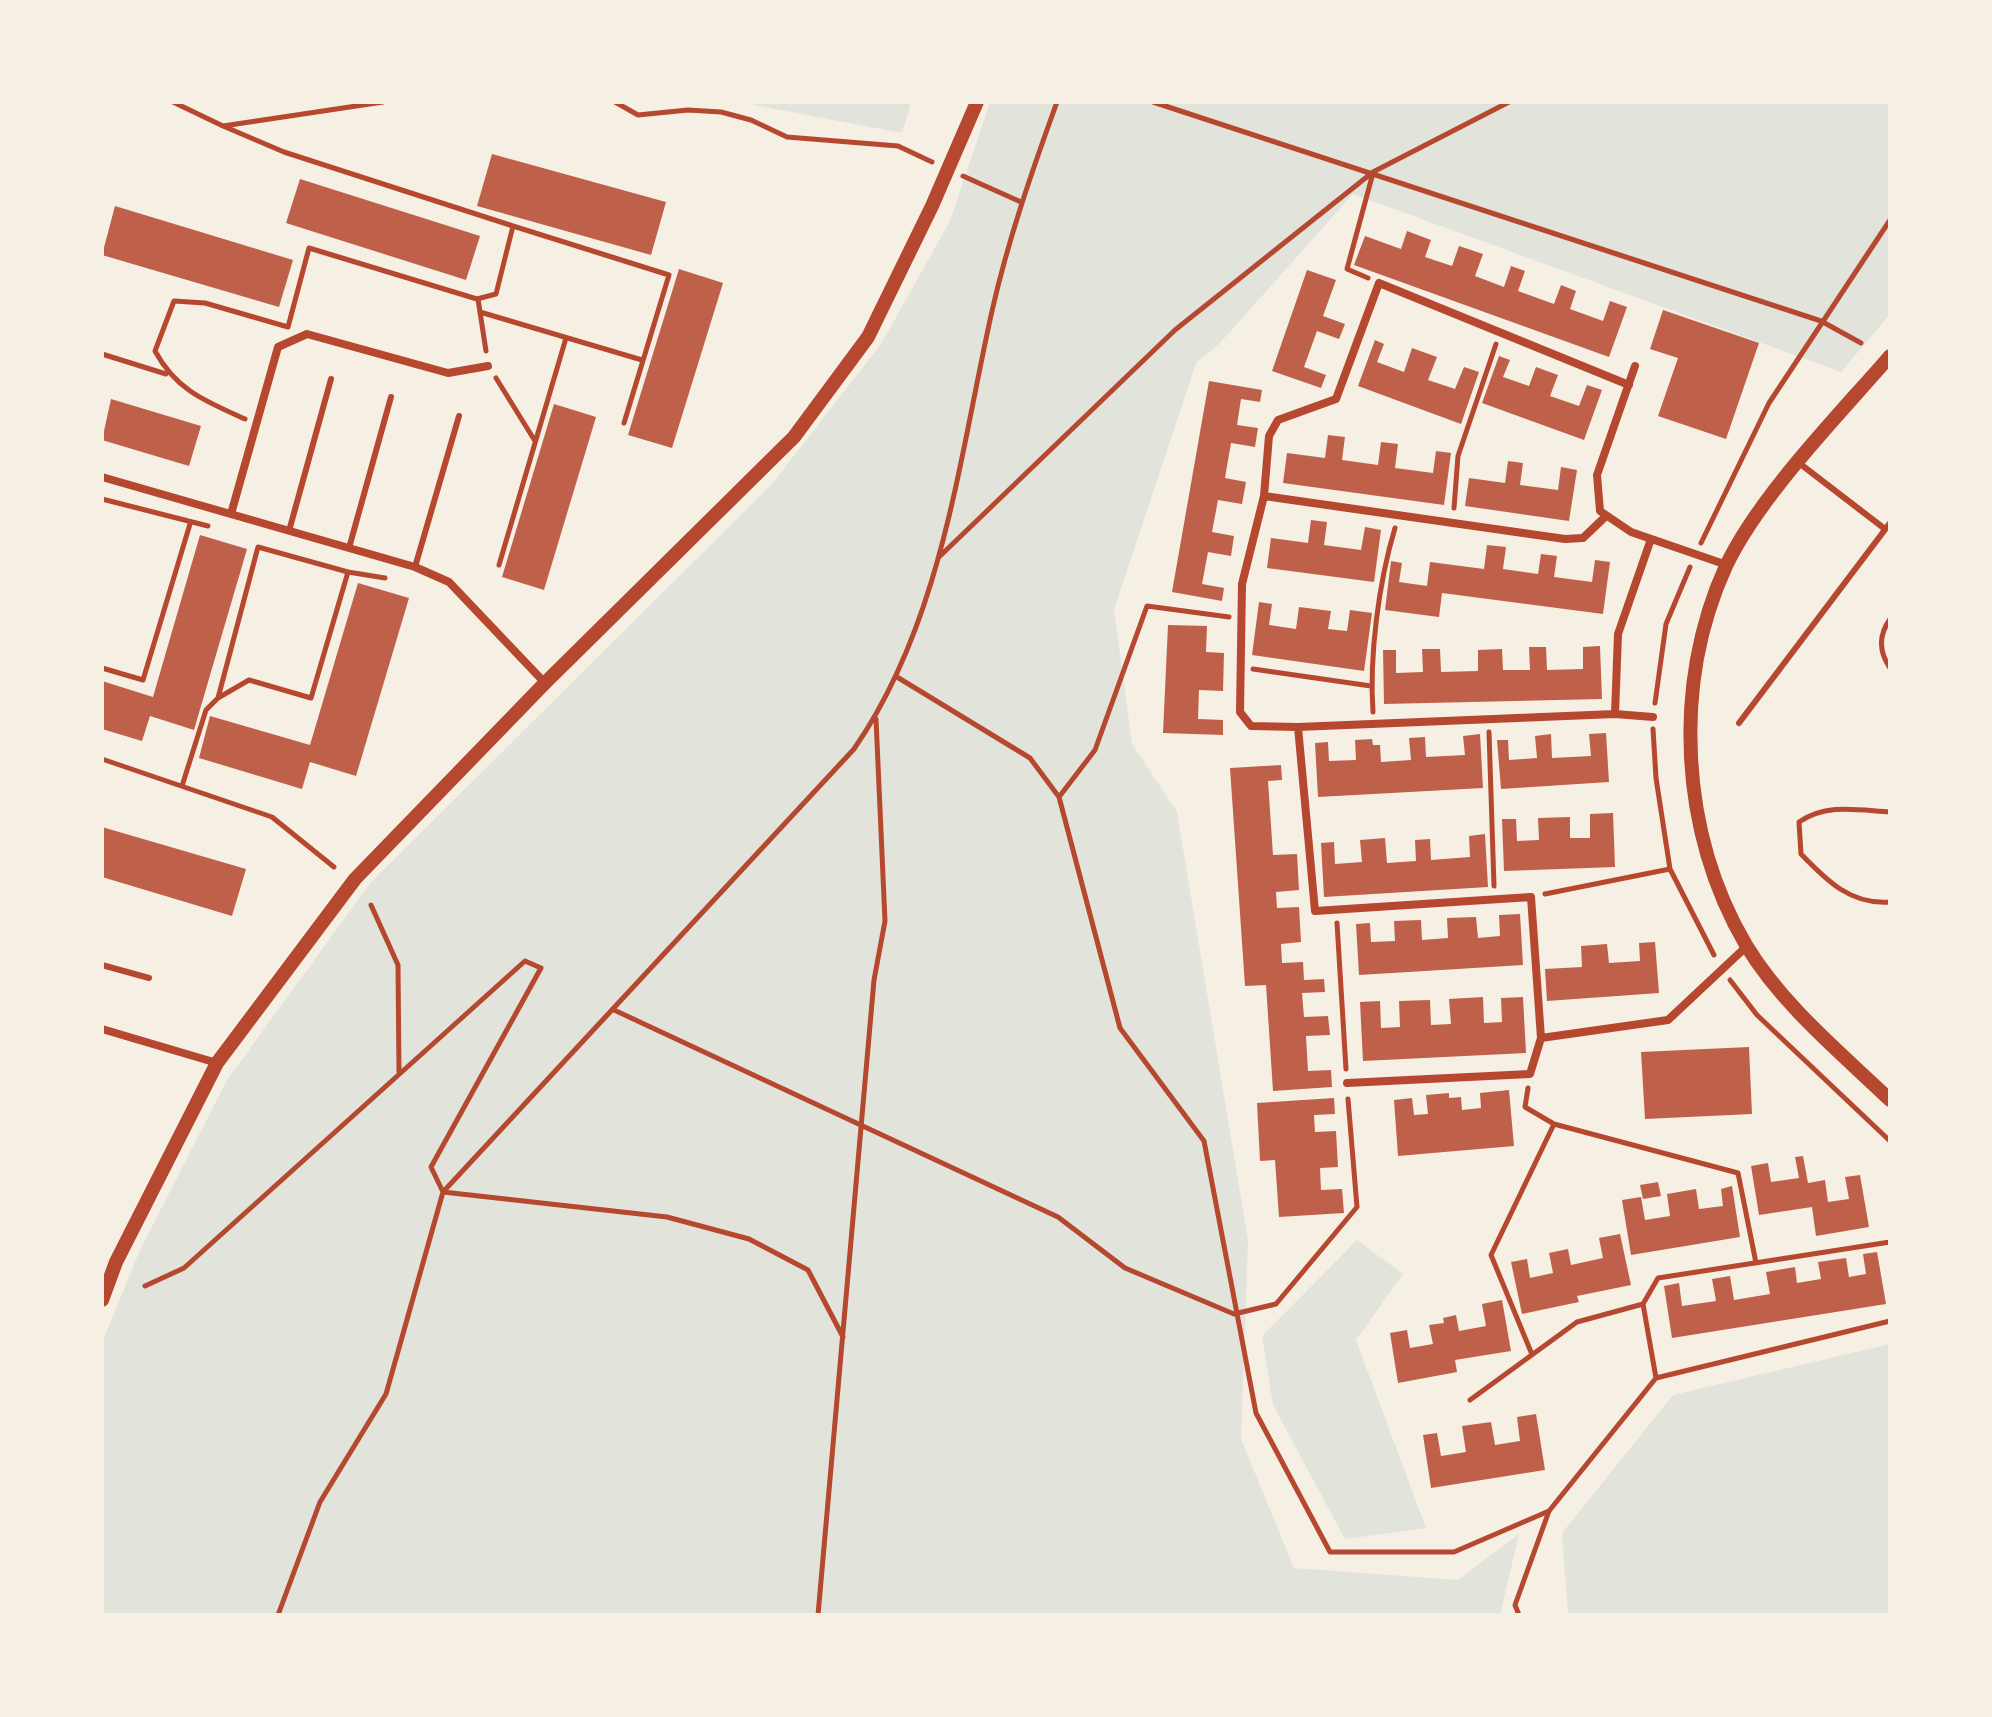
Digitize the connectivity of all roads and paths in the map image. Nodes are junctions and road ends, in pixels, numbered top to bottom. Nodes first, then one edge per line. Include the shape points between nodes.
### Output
1 (173, 102) edge
2 (381, 102) edge
3 (615, 102) edge
4 (977, 102) edge
5 (1057, 102) edge
6 (1153, 102) edge
7 (1509, 102) edge
8 (223, 126) junction
9 (898, 146) dead end
10 (1373, 172) junction
11 (513, 226) junction
12 (1379, 283) junction
13 (477, 299) junction
14 (480, 312) junction
15 (1500, 332) junction
16 (566, 338) junction
17 (1861, 343) dead end
18 (102, 354) edge
19 (1890, 356) edge
20 (642, 360) junction
21 (488, 366) junction
22 (1635, 366) dead end
23 (167, 374) junction
24 (331, 379) dead end
25 (1629, 385) junction
26 (391, 397) dead end
27 (459, 416) dead end
28 (624, 423) dead end
29 (257, 424) junction
30 (535, 441) junction
31 (1798, 463) junction
32 (102, 477) edge
33 (1264, 496) junction
34 (102, 499) edge
35 (231, 514) junction
36 (1398, 515) junction
37 (1606, 516) junction
38 (1452, 523) junction
39 (1888, 526) edge
40 (289, 531) junction
41 (1651, 539) junction
42 (349, 548) junction
43 (937, 559) junction
44 (499, 565) dead end
45 (1727, 565) junction
46 (415, 567) junction
47 (348, 572) junction
48 (386, 578) dead end
49 (1241, 619) junction
50 (1890, 619) edge
51 (1239, 667) junction
52 (102, 668) edge
53 (1890, 668) edge
54 (897, 677) junction
55 (545, 683) junction
56 (1371, 686) junction
57 (218, 698) junction
58 (1615, 714) junction
59 (1653, 717) dead end
60 (876, 718) junction
61 (1489, 719) junction
62 (1739, 723) dead end
63 (1374, 724) junction
64 (1298, 727) junction
65 (102, 759) edge
66 (182, 786) junction
67 (1059, 797) junction
68 (1890, 812) edge
69 (334, 867) dead end
70 (1670, 869) dead end
71 (1531, 897) junction
72 (1495, 899) junction
73 (1890, 902) edge
74 (371, 905) dead end
75 (1336, 910) junction
76 (1747, 946) junction
77 (102, 965) edge
78 (149, 978) dead end
79 (613, 1010) junction
80 (102, 1029) edge
81 (1541, 1038) junction
82 (217, 1063) junction
83 (399, 1072) junction
84 (1530, 1074) junction
85 (1347, 1083) junction
86 (1890, 1100) edge
87 (1554, 1124) junction
88 (861, 1126) junction
89 (443, 1192) junction
90 (1890, 1242) edge
91 (1756, 1263) junction
92 (145, 1286) dead end
93 (102, 1300) edge
94 (1643, 1304) junction
95 (1234, 1314) junction
96 (1890, 1321) edge
97 (843, 1337) junction
98 (1531, 1352) junction
99 (1656, 1378) junction
100 (1470, 1400) dead end
101 (1549, 1511) junction
102 (278, 1615) edge
103 (818, 1615) edge
104 (1519, 1615) edge

1 - 8 path
2 - 8 path
3 - 9 path via 638,115 701,109 751,120 787,137
4 - 55 street via 868,337 794,437
5 - 43 path via 1021,202 992,308
6 - 10 path
7 - 10 path
8 - 11 path via 284,152
10 - 12 path via 1347,269
10 - 17 path via 1821,321
10 - 43 path via 1175,330
11 - 13 path via 496,294
11 - 20 path via 669,275
12 - 15 street
12 - 33 street via 1336,399 1278,420 1269,436
13 - 14 path
13 - 23 path via 309,248 288,327 205,303 174,301 155,351
14 - 16 path
14 - 21 path
15 - 25 street
15 - 38 path via 1458,456
16 - 20 path
16 - 30 path
18 - 23 path
19 - 31 street
20 - 28 path
21 - 29 street via 448,373 307,334 278,347
21 - 30 path
22 - 25 street
23 - 29 path via 201,399
24 - 40 lane
25 - 37 street via 1597,475 1600,511
26 - 42 lane
27 - 46 lane
29 - 35 street
30 - 44 path
31 - 39 lane
31 - 45 street
32 - 35 street
33 - 36 street
33 - 49 street via 1242,584
34 - 52 path via 190,524 143,680
35 - 40 street
36 - 38 street
36 - 56 path via 1386,558
37 - 38 street via 1583,538 1565,539
37 - 41 street
39 - 62 lane
40 - 42 street
41 - 45 street
41 - 58 street via 1618,634
42 - 46 street
43 - 54 path
45 - 76 street via 1701,634 1691,698 1692,758 1699,829 1721,894
46 - 55 street via 449,582
47 - 48 path
47 - 57 path via 311,698 249,680
47 - 57 path via 258,547
49 - 51 street
49 - 67 path via 1147,606 1095,750
50 - 53 path via 1881,642
51 - 56 path
51 - 64 street via 1240,712 1251,726
54 - 60 path
54 - 67 path via 1030,758
55 - 82 street via 355,879
56 - 63 path
57 - 66 path via 206,710
58 - 59 street
58 - 61 street
60 - 79 path via 854,749
60 - 88 path via 885,921 874,980
61 - 63 street
61 - 72 path
63 - 64 street
64 - 75 street via 1315,911
65 - 66 path
66 - 69 path via 272,817
67 - 95 path via 1120,1028 1204,1141
68 - 73 path via 1841,808 1815,811 1799,822 1801,854 1823,877 1845,894 1872,903
70 - 71 path
71 - 72 street
71 - 81 street
72 - 75 street
74 - 83 path via 398,965
75 - 85 path
76 - 81 street via 1668,1020
76 - 86 street via 1793,1007
77 - 78 lane
79 - 88 path
79 - 89 path
80 - 82 street
81 - 84 street
82 - 93 street
83 - 89 path via 525,961 541,968 431,1167
83 - 92 path via 184,1268
84 - 85 street
84 - 87 path via 1525,1107
85 - 95 path via 1357,1207 1276,1304
87 - 91 path via 1738,1173
87 - 98 path via 1491,1255
88 - 95 path via 1058,1217 1125,1268
88 - 97 path
89 - 97 path via 667,1217 749,1239 808,1270
89 - 102 path via 386,1394 320,1502
90 - 91 path
91 - 94 path via 1658,1278
94 - 98 path via 1577,1322
94 - 99 path
95 - 101 path via 1256,1413 1330,1552 1454,1552
96 - 99 path
97 - 103 path
98 - 100 path
99 - 101 path
101 - 104 path via 1515,1605

